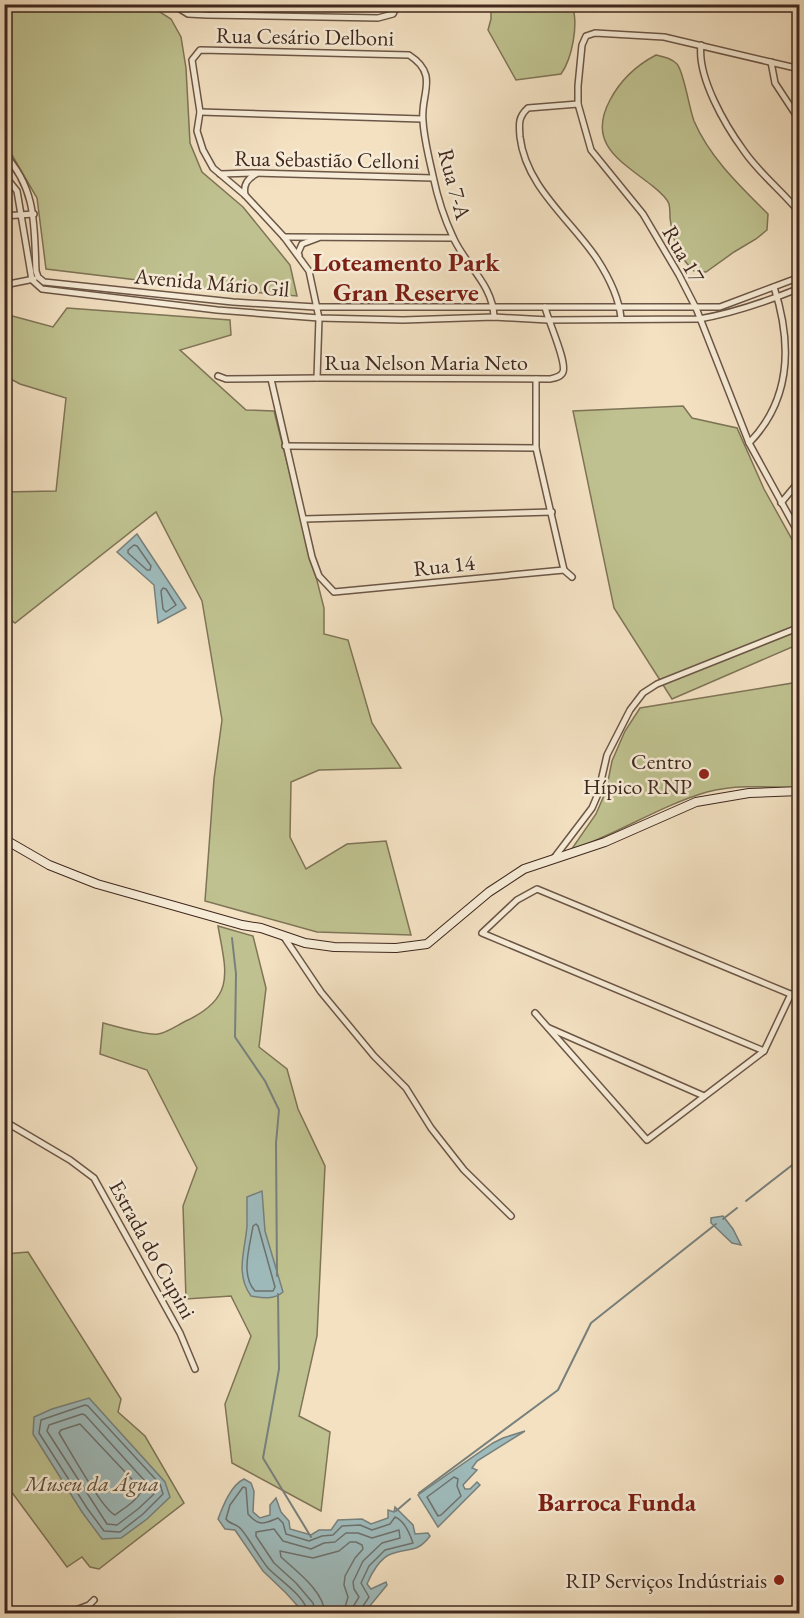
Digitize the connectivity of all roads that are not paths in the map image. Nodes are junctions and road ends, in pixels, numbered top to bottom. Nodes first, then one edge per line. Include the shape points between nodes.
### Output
1 (172, 4) edge
2 (398, 4) edge
3 (798, 4) edge
4 (800, 10) edge
5 (701, 45) junction
6 (409, 55) joint
7 (771, 62) junction
8 (800, 69) edge
9 (578, 104) junction
10 (200, 112) junction
11 (422, 119) junction
12 (800, 122) edge
13 (4, 154) edge
14 (258, 173) junction
15 (220, 174) junction
16 (4, 175) edge
17 (433, 178) junction
18 (245, 195) junction
19 (800, 213) edge
20 (34, 214) junction
21 (22, 215) junction
22 (4, 216) edge
23 (284, 237) junction
24 (322, 237) junction
25 (453, 238) junction
26 (300, 257) junction
27 (800, 277) edge
28 (38, 278) junction
29 (32, 280) junction
30 (4, 285) edge
31 (90, 287) junction
32 (774, 288) junction
33 (800, 288) edge
34 (149, 294) junction
35 (89, 295) junction
36 (751, 297) junction
37 (777, 297) junction
38 (148, 302) junction
39 (233, 302) junction
40 (753, 305) junction
41 (494, 306) junction
42 (316, 307) junction
43 (403, 307) junction
44 (545, 307) junction
45 (620, 307) junction
46 (696, 308) junction
47 (232, 311) junction
48 (494, 317) junction
49 (319, 318) junction
50 (621, 318) junction
51 (699, 319) junction
52 (403, 320) junction
53 (548, 320) junction
54 (218, 376) dead end
55 (317, 378) junction
56 (536, 379) junction
57 (271, 380) junction
58 (749, 443) junction
59 (285, 446) junction
60 (536, 448) junction
61 (800, 480) edge
62 (781, 503) junction
63 (552, 512) junction
64 (304, 519) junction
65 (800, 536) edge
66 (564, 570) junction
67 (572, 577) dead end
68 (800, 627) edge
69 (800, 791) edge
70 (4, 839) edge
71 (554, 858) junction
72 (284, 937) junction
73 (791, 994) junction
74 (800, 998) edge
75 (535, 1013) dead end
76 (548, 1027) junction
77 (764, 1051) junction
78 (704, 1096) junction
79 (4, 1121) edge
80 (511, 1216) dead end
81 (195, 1369) dead end
82 (94, 1600) dead end
83 (65, 1614) edge

1 - 2 street via 189,14 378,18 393,14
3 - 4 street
5 - 7 street
5 - 9 street, Rua 17 via 664,37 595,33 586,36
5 - 19 street via 699,58 715,103 744,151
6 - 10 street, Rua Cesário Delboni via 201,50 192,60
6 - 11 street, Rua 7-A via 425,71
7 - 8 street
7 - 12 street via 775,83
9 - 45 street via 525,110 519,121 522,151 535,181 598,260
9 - 46 street, Rua 17 via 591,150 643,214
10 - 11 street
10 - 15 street via 197,131 203,150
11 - 17 street, Rua 7-A
13 - 20 street via 23,179
14 - 15 street, Rua Sebastião Celloni
14 - 17 street, Rua Sebastião Celloni
14 - 18 street via 247,180
15 - 18 street
16 - 21 street via 16,191
17 - 25 street, Rua 7-A
18 - 23 street
20 - 21 street
20 - 28 street
21 - 22 street
21 - 29 street
23 - 24 street
23 - 26 street
24 - 25 street
24 - 26 street via 302,244
25 - 41 street, Rua 7-A via 488,290
26 - 42 street via 309,271
27 - 32 street, Avenida Mário Gil
28 - 29 street
28 - 31 street, Avenida Mário Gil
29 - 30 street
29 - 35 street, Avenida Mário Gil via 42,289
31 - 34 street, Avenida Mário Gil
31 - 35 street
32 - 36 street, Avenida Mário Gil
32 - 37 street
33 - 37 street, Avenida Mário Gil
34 - 38 street
34 - 39 street, Avenida Mário Gil
35 - 38 street, Avenida Mário Gil
36 - 40 street
36 - 46 street, Avenida Mário Gil via 720,308
37 - 40 street, Avenida Mário Gil
37 - 58 street via 784,321 786,371 771,415
38 - 47 street, Avenida Mário Gil
39 - 42 street, Avenida Mário Gil
39 - 47 street
40 - 51 street, Avenida Mário Gil
41 - 43 street, Avenida Mário Gil
41 - 44 street, Avenida Mário Gil
41 - 48 street, Rua 7-A
42 - 43 street, Avenida Mário Gil
42 - 49 street
43 - 52 street
44 - 45 street, Avenida Mário Gil
44 - 53 street, Rua Nelson Maria Neto
45 - 46 street, Avenida Mário Gil
45 - 50 street
46 - 51 street, Rua 17
47 - 49 street, Avenida Mário Gil
48 - 52 street, Avenida Mário Gil
48 - 53 street, Avenida Mário Gil
49 - 52 street, Avenida Mário Gil
49 - 55 street
50 - 51 street, Avenida Mário Gil
50 - 53 street, Avenida Mário Gil
51 - 58 street, Rua 17
53 - 56 street, Rua Nelson Maria Neto via 564,363 563,372 559,377
54 - 57 street, Rua Nelson Maria Neto
55 - 56 street, Rua Nelson Maria Neto
55 - 57 street, Rua Nelson Maria Neto
56 - 60 street
57 - 59 street
58 - 62 street, Rua 17
59 - 60 street
59 - 64 street
60 - 63 street
61 - 62 street
62 - 65 street, Rua 17
63 - 64 street
63 - 66 street
64 - 66 street, Rua 14 via 319,576 334,592
66 - 67 street
68 - 71 street via 643,693 607,755 592,808
69 - 71 street via 749,793 696,802 605,842
70 - 72 street via 49,865 97,884
71 - 72 street via 525,869 489,892 428,944 334,947
72 - 80 street via 321,992 406,1088 464,1170
73 - 74 street
73 - 77 street
73 - 77 street via 537,889 516,900 482,933
75 - 76 street
76 - 78 street
76 - 78 street via 647,1140
77 - 78 street
79 - 81 street, Estrada do Cupini via 94,1178 180,1333
82 - 83 street

